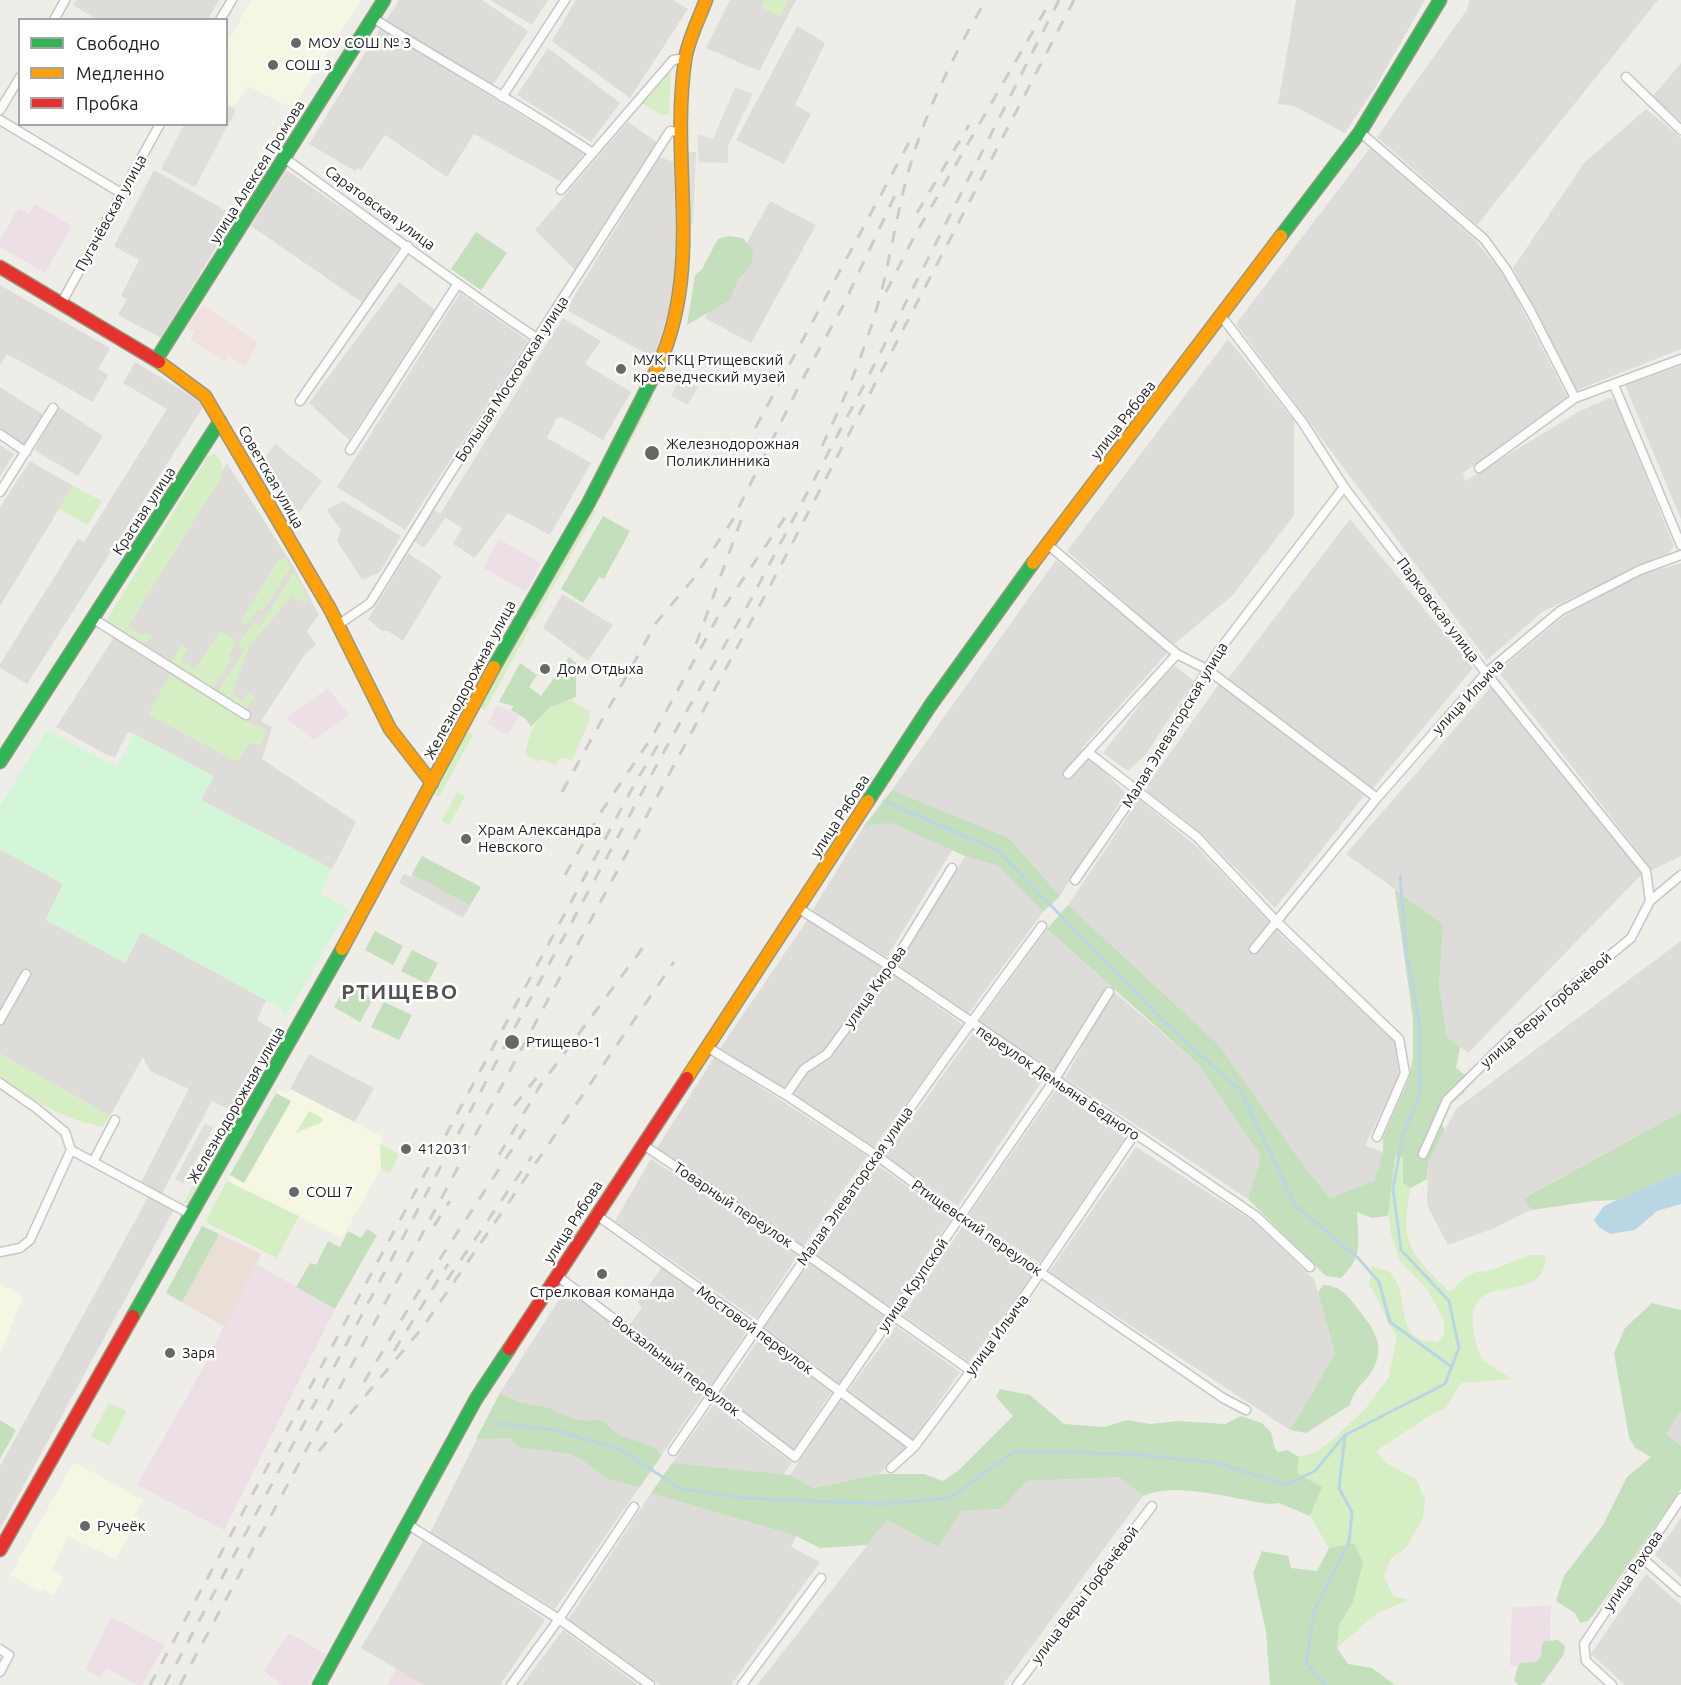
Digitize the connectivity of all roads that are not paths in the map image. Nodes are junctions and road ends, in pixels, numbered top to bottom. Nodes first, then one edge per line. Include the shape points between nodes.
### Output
1 (65, 0) edge
2 (232, 0) edge
3 (384, 0) edge
4 (565, 0) edge
5 (706, 0) edge
6 (1440, 0) edge
7 (55, 18) edge
8 (221, 18) edge
9 (373, 18) junction
10 (685, 58) junction
11 (1626, 77) dead end
12 (18, 80) edge
13 (502, 97) junction
14 (0, 110) edge
15 (0, 120) edge
16 (159, 126) edge
17 (1681, 130) edge
18 (680, 132) junction
19 (1360, 132) junction
20 (591, 152) junction
21 (284, 157) junction
22 (561, 190) dead end
23 (122, 193) junction
24 (408, 246) junction
25 (0, 267) edge
26 (457, 285) junction
27 (62, 302) junction
28 (1222, 317) junction
29 (538, 339) junction
30 (1681, 359) edge
31 (156, 360) junction
32 (1614, 385) junction
33 (1575, 398) junction
34 (300, 401) dead end
35 (53, 408) dead end
36 (220, 421) junction
37 (0, 434) edge
38 (350, 450) dead end
39 (26, 452) junction
40 (1479, 468) dead end
41 (1344, 487) junction
42 (0, 492) edge
43 (1047, 544) junction
44 (1681, 545) edge
45 (1681, 555) edge
46 (92, 618) junction
47 (338, 625) junction
48 (1177, 654) junction
49 (1208, 670) junction
50 (1486, 673) junction
51 (246, 715) dead end
52 (1089, 753) junction
53 (0, 762) edge
54 (1068, 774) dead end
55 (432, 783) junction
56 (1136, 792) junction
57 (1377, 798) junction
58 (952, 868) dead end
59 (1681, 875) edge
60 (1075, 880) dead end
61 (1650, 901) junction
62 (798, 908) junction
63 (1277, 922) junction
64 (1042, 926) dead end
65 (1254, 949) dead end
66 (891, 968) junction
67 (26, 974) dead end
68 (1109, 992) dead end
69 (0, 1020) edge
70 (970, 1023) junction
71 (707, 1047) junction
72 (1055, 1079) junction
73 (0, 1083) edge
74 (786, 1095) junction
75 (115, 1120) dead end
76 (1134, 1135) junction
77 (1377, 1137) dead end
78 (642, 1144) junction
79 (71, 1150) junction
80 (1423, 1154) dead end
81 (876, 1155) junction
82 (94, 1160) junction
83 (190, 1214) junction
84 (595, 1214) junction
85 (960, 1217) junction
86 (0, 1252) edge
87 (806, 1254) junction
88 (1310, 1267) dead end
89 (1040, 1273) junction
90 (556, 1275) junction
91 (891, 1316) junction
92 (758, 1330) junction
93 (971, 1371) junction
94 (839, 1392) junction
95 (712, 1394) junction
96 (1246, 1410) dead end
97 (914, 1447) junction
98 (673, 1451) dead end
99 (795, 1457) joint
100 (891, 1468) dead end
101 (1681, 1498) edge
102 (1152, 1506) dead end
103 (634, 1508) dead end
104 (407, 1524) junction
105 (0, 1550) edge
106 (1642, 1558) junction
107 (821, 1578) dead end
108 (1681, 1592) edge
109 (559, 1619) junction
110 (0, 1649) edge
111 (0, 1672) edge
112 (319, 1685) edge
113 (511, 1685) edge
114 (650, 1685) edge
115 (742, 1685) edge
116 (1017, 1685) edge
117 (1612, 1685) edge

1 - 7 street
2 - 8 street
3 - 9 street, улица Алексея Громова
4 - 13 street
5 - 10 street
6 - 19 street, улица Рябова
9 - 13 street
9 - 21 street, улица Алексея Громова
10 - 18 street
10 - 20 street via 673,60
11 - 17 street
12 - 14 street
13 - 20 street
15 - 23 street
16 - 23 street, Пугачёвская улица
18 - 29 street, Большая Московская улица via 670,131
18 - 55 street, Железнодорожная улица via 685,249 682,283 658,368 589,502 524,611
19 - 28 street, улица Рябова
19 - 33 street via 1484,239 1530,310
20 - 22 street
21 - 24 street, Саратовская улица
21 - 31 street, улица Алексея Громова
23 - 27 street, Пугачёвская улица
24 - 26 street, Саратовская улица
24 - 34 street
25 - 27 street, Советская улица
26 - 29 street, Саратовская улица
26 - 38 street
27 - 31 street, Советская улица
28 - 41 street, Парковская улица via 1303,423
28 - 43 street, улица Рябова
29 - 47 street, Большая Московская улица via 370,603
30 - 32 street
31 - 36 street, Советская улица via 205,396
32 - 33 street
32 - 44 street
33 - 40 street
35 - 39 street
36 - 46 street, Красная улица
36 - 47 street, Советская улица
37 - 39 street
39 - 42 street
41 - 49 street, Малая Элеваторская улица
41 - 50 street, Парковская улица
43 - 48 street
43 - 62 street, улица Рябова via 930,706
45 - 50 street, улица Ильича via 1640,570 1560,611
46 - 51 street
46 - 53 street, Красная улица
47 - 55 street, Советская улица via 355,673 390,729
48 - 49 street
48 - 52 street
49 - 56 street, Малая Элеваторская улица
49 - 57 street
50 - 57 street, улица Ильича
50 - 61 street, Парковская улица via 1646,871
52 - 54 street
52 - 56 street
55 - 83 street, Железнодорожная улица via 305,1017
56 - 60 street, Малая Элеваторская улица
56 - 63 street via 1197,837
57 - 63 street, улица Ильича
58 - 66 street, улица Кирова
59 - 61 street, улица Веры Горбачёвой
61 - 80 street, улица Веры Горбачёвой via 1631,938 1511,1037 1447,1100
62 - 66 street, переулок Демьяна Бедного
62 - 71 street, улица Рябова
63 - 65 street, улица Ильича
63 - 77 street via 1399,1039 1405,1073
64 - 70 street, Малая Элеваторская улица
66 - 70 street, переулок Демьяна Бедного
66 - 74 street, улица Кирова via 827,1054 804,1069
67 - 69 street
68 - 72 street, улица Крупской
70 - 72 street, переулок Демьяна Бедного
70 - 81 street, Малая Элеваторская улица
71 - 74 street, Ртищевский переулок
71 - 78 street, улица Рябова
72 - 76 street, переулок Демьяна Бедного
72 - 85 street, улица Крупской
73 - 79 street via 65,1132
74 - 81 street, Ртищевский переулок
75 - 82 street
76 - 88 street, переулок Демьяна Бедного via 1256,1216
76 - 89 street, улица Ильича
78 - 84 street, улица Рябова
78 - 87 street, Товарный переулок
79 - 82 street
79 - 86 street via 30,1240 20,1248
81 - 85 street, Ртищевский переулок
81 - 87 street, Малая Элеваторская улица
82 - 83 street
83 - 105 street, Железнодорожная улица
84 - 90 street, улица Рябова
84 - 92 street, Мостовой переулок
85 - 89 street, Ртищевский переулок
85 - 91 street, улица Крупской
87 - 91 street, Товарный переулок
87 - 92 street, Малая Элеваторская улица
89 - 93 street, улица Ильича
89 - 96 street, Ртищевский переулок
90 - 95 street, Вокзальный переулок
90 - 104 street, улица Рябова via 476,1399
91 - 93 street, Товарный переулок
91 - 94 street, улица Крупской
92 - 94 street, Мостовой переулок
92 - 95 street, Малая Элеваторская улица
93 - 97 street, улица Ильича
94 - 97 street, Мостовой переулок
94 - 99 street, улица Крупской
95 - 98 street, Малая Элеваторская улица
95 - 99 street, Вокзальный переулок
97 - 100 street, улица Ильича
101 - 106 street, улица Рахова
102 - 116 street, улица Веры Горбачёвой
103 - 109 street
104 - 109 street
104 - 112 street, улица Рябова
106 - 108 street
106 - 117 street, улица Рахова via 1584,1644 1586,1661
107 - 115 street
109 - 113 street
109 - 114 street
110 - 111 street via 9,1655

